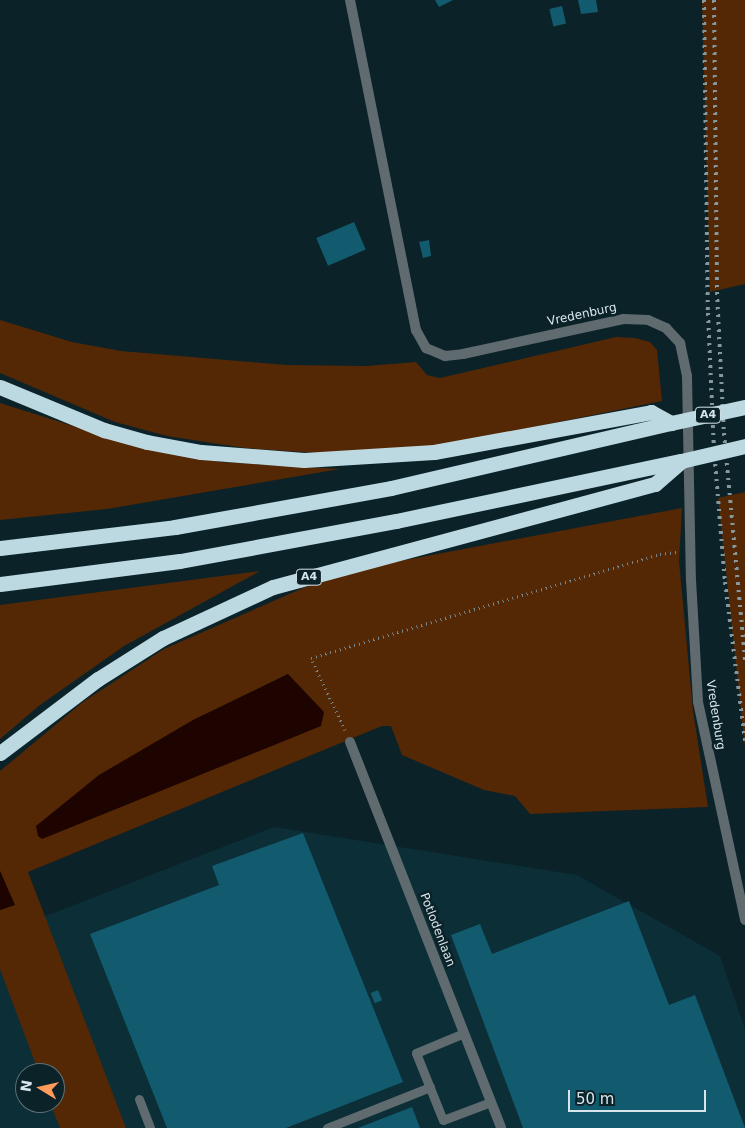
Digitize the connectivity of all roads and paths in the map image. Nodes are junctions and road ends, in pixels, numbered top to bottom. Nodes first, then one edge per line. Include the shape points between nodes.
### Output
1 (350, 0) edge
2 (0, 388) edge
3 (745, 407) edge
4 (671, 423) junction
5 (745, 446) edge
6 (681, 461) junction
7 (0, 548) edge
8 (691, 550) junction
9 (0, 584) edge
10 (350, 742) joint
11 (0, 753) edge
12 (745, 920) edge
13 (464, 1033) junction
14 (430, 1087) junction
15 (139, 1099) dead end
16 (491, 1102) junction
17 (150, 1128) edge
18 (327, 1128) edge
19 (501, 1128) edge

1 - 8 street, Vredenburg via 421,342 434,353 445,356 623,319 648,320 666,328 680,343 687,376
2 - 4 highway via 104,430 147,442 201,452 304,460 434,452 651,412
3 - 4 highway, A4, bridge
4 - 7 highway, A4 via 381,490 175,527
5 - 6 highway, A4, bridge
6 - 9 highway, A4 via 396,521 190,559
6 - 11 highway, A4 via 655,484 273,587 163,638 98,679
8 - 10 path via 660,554 311,658
8 - 12 street, Vredenburg via 698,702
10 - 13 street, Potlodenlaan
13 - 14 lane via 416,1053
13 - 16 street, Potlodenlaan
14 - 16 lane via 443,1120
14 - 18 lane
15 - 17 lane
16 - 19 street, Potlodenlaan

